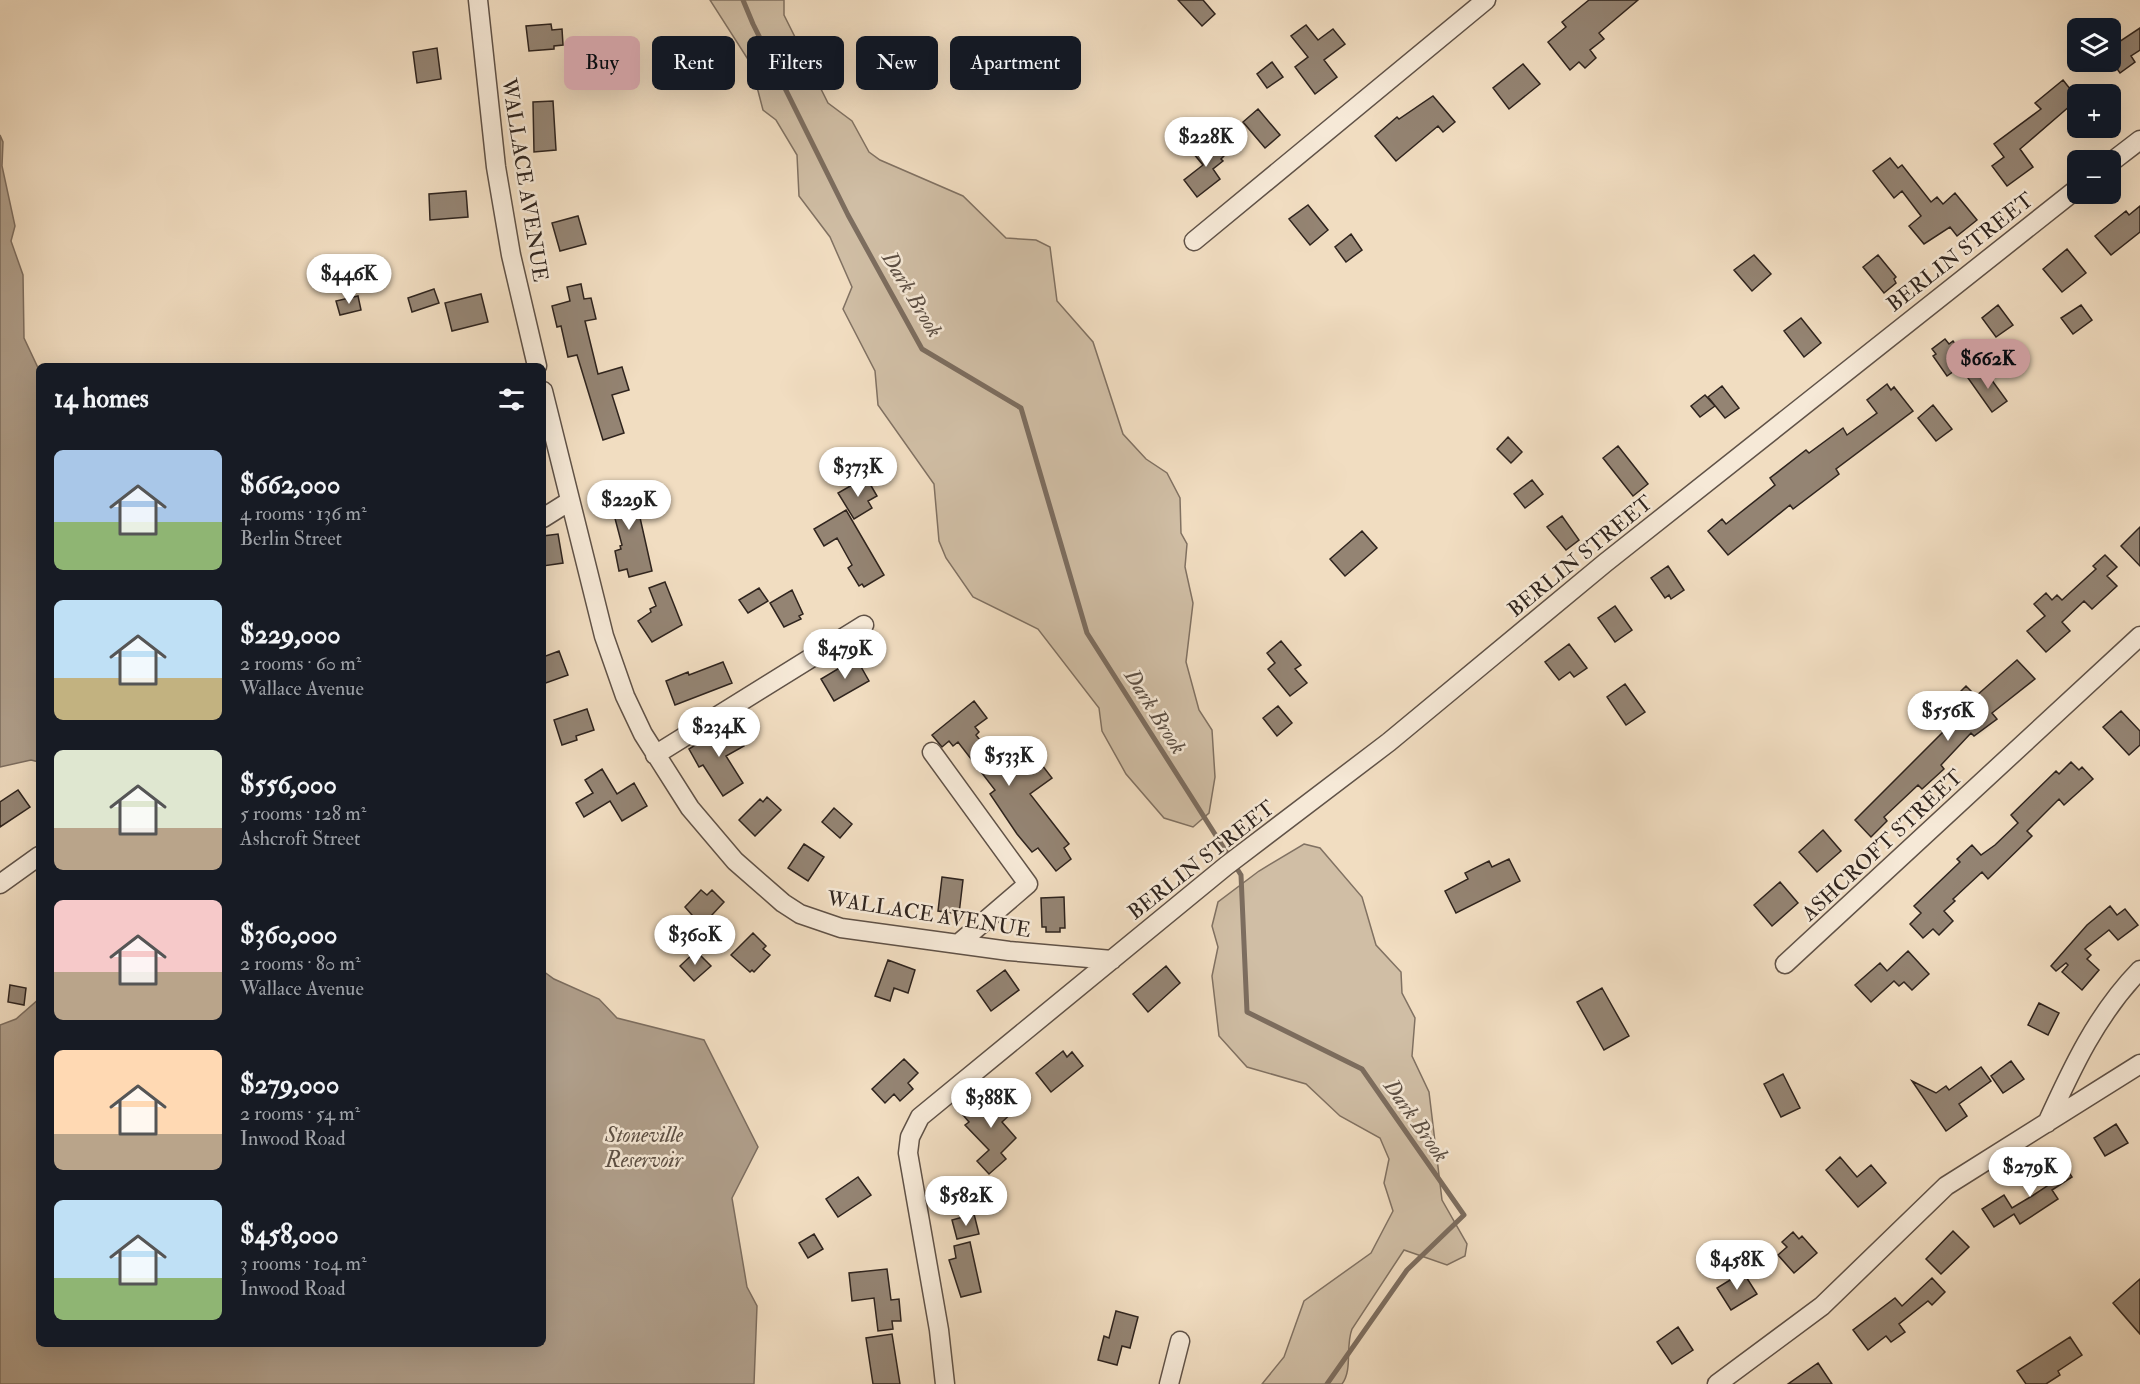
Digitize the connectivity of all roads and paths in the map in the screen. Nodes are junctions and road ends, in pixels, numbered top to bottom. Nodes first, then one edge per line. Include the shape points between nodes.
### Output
1 (478, 0) edge
2 (1486, 0) edge
3 (2140, 140) edge
4 (2121, 155) edge
5 (2067, 198) edge
6 (1194, 241) dead end
7 (536, 363) edge
8 (546, 403) edge
9 (570, 501) junction
10 (546, 516) edge
11 (864, 625) dead end
12 (2140, 636) edge
13 (932, 752) dead end
14 (656, 755) junction
15 (36, 858) edge
16 (0, 884) edge
17 (958, 944) junction
18 (1112, 960) junction
19 (1785, 964) dead end
20 (2140, 970) edge
21 (2140, 1064) edge
22 (2047, 1123) junction
23 (1180, 1341) dead end
24 (945, 1384) edge
25 (1168, 1384) edge
26 (1717, 1384) edge

1 - 7 street, WALLACE AVENUE via 496,166 511,255
2 - 6 street
3 - 4 street
5 - 18 street, BERLIN STREET
8 - 9 street, WALLACE AVENUE
9 - 10 street
9 - 14 street, WALLACE AVENUE via 611,660 633,714
11 - 14 street
12 - 19 street, ASHCROFT STREET
13 - 17 street via 1028,884
14 - 17 street, WALLACE AVENUE via 718,844 792,908 841,928
15 - 16 street
17 - 18 street, WALLACE AVENUE
18 - 24 street, BERLIN STREET via 931,1107 912,1130 909,1163
20 - 22 street via 2108,1007 2084,1046
21 - 22 street
22 - 26 street via 1946,1186 1822,1306
23 - 25 street

